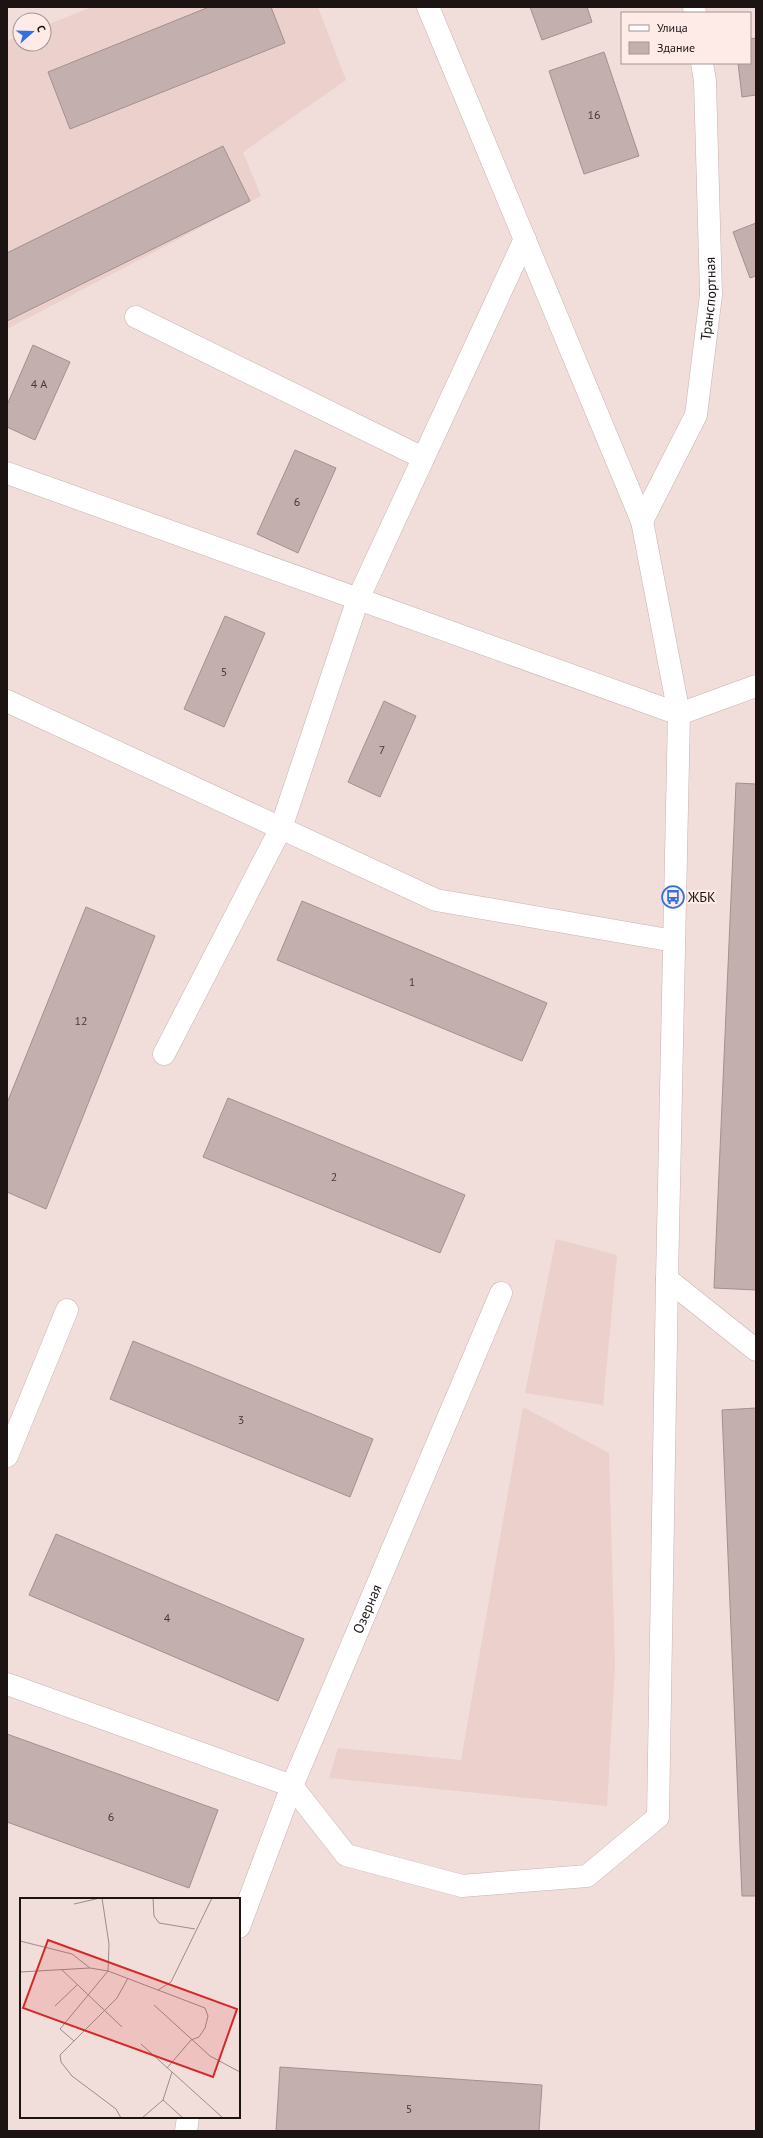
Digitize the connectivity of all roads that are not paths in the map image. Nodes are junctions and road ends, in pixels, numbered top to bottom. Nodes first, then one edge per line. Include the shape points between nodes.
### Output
1 (428, 7) edge
2 (702, 64) edge
3 (525, 239) junction
4 (136, 317) dead end
5 (423, 458) junction
6 (7, 473) edge
7 (642, 521) junction
8 (358, 599) junction
9 (756, 686) edge
10 (7, 701) edge
11 (679, 714) junction
12 (281, 828) junction
13 (674, 941) junction
14 (164, 1054) dead end
15 (667, 1279) junction
16 (501, 1292) dead end
17 (68, 1310) dead end
18 (756, 1350) edge
19 (7, 1456) edge
20 (7, 1684) edge
21 (292, 1786) junction
22 (240, 1924) edge
23 (188, 2118) edge
24 (186, 2131) edge

1 - 3 street
2 - 7 street, Транспортная via 705,81 711,295 696,415
3 - 5 street
3 - 7 street
4 - 5 street
5 - 8 street
6 - 8 street
7 - 11 street
8 - 11 street
8 - 12 street
9 - 11 street
10 - 12 street
11 - 13 street
12 - 13 street via 436,900
12 - 14 street
13 - 15 street
15 - 18 street
15 - 21 street via 658,1817 587,1876 462,1886 346,1855
16 - 21 street, Озерная
17 - 19 street
20 - 21 street
21 - 22 street, Озерная
23 - 24 street

